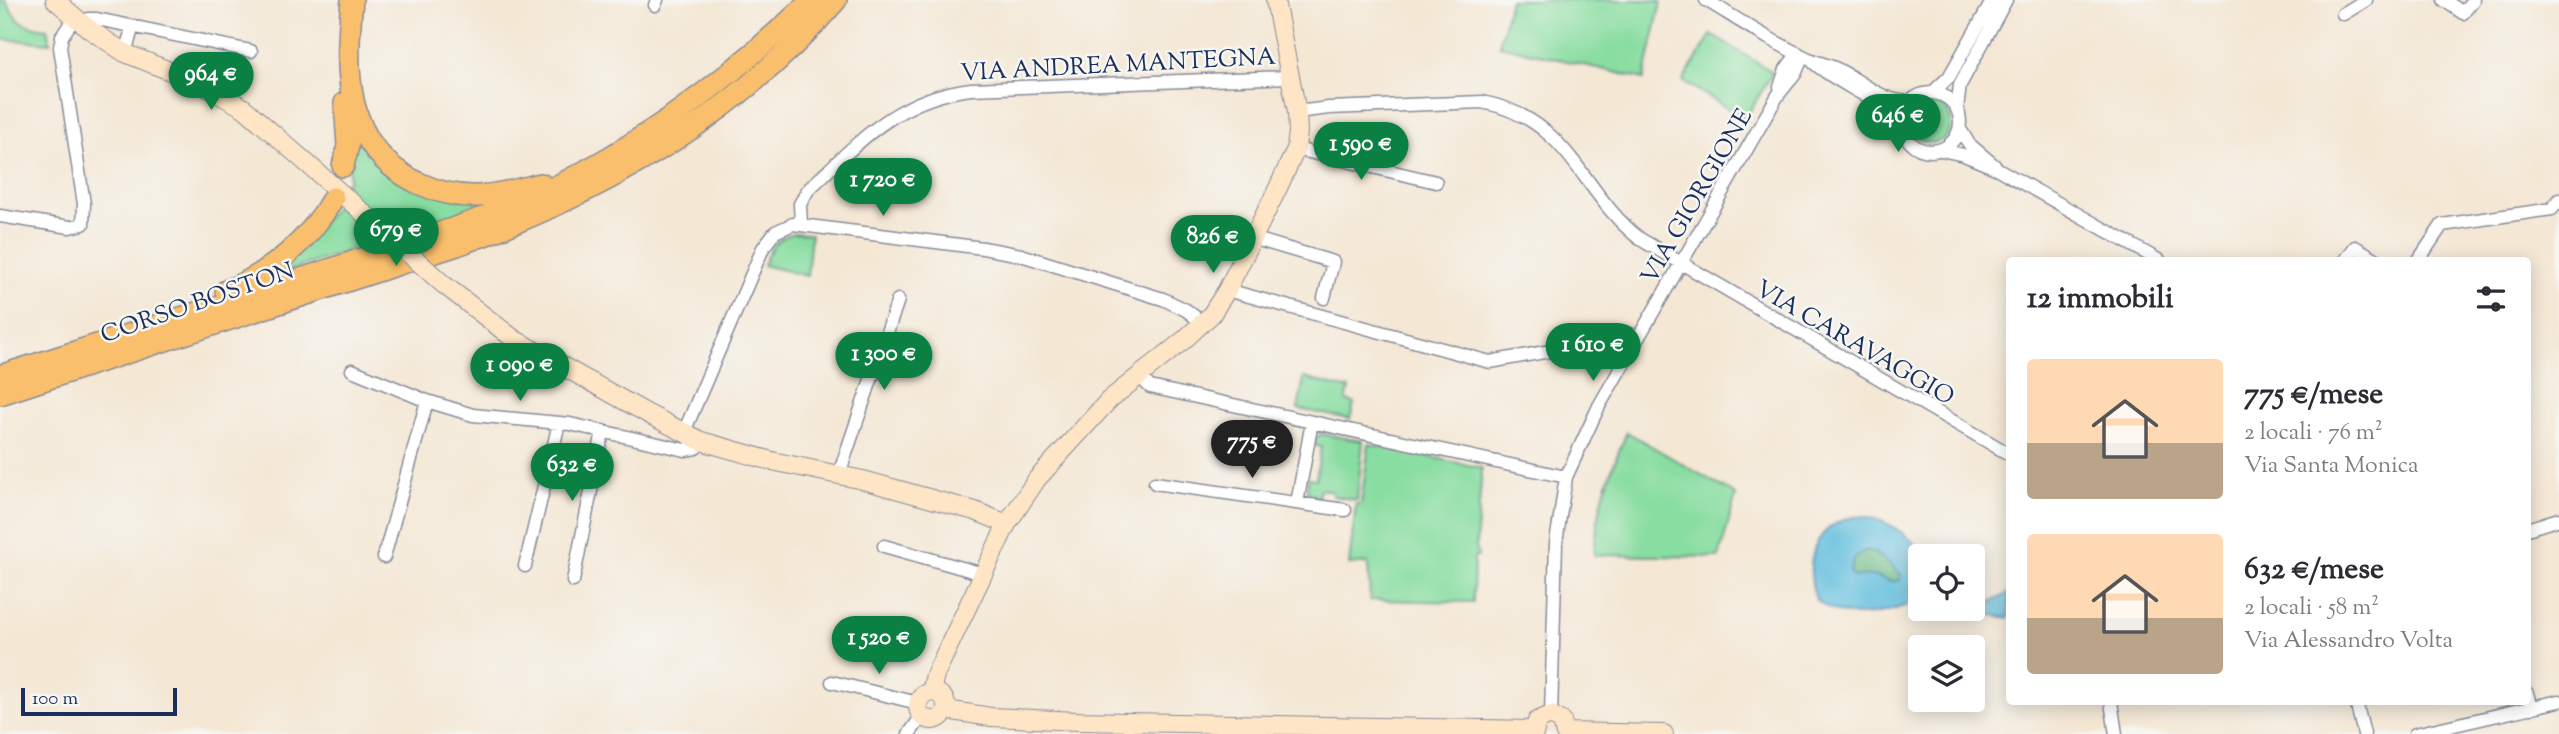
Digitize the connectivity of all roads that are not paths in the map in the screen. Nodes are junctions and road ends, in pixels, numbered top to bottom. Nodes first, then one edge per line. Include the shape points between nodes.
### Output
1 (55, 0) edge
2 (345, 0) edge
3 (352, 0) edge
4 (812, 0) edge
5 (836, 0) edge
6 (851, 0) edge
7 (1275, 0) edge
8 (1706, 0) edge
9 (1993, 0) edge
10 (2006, 0) edge
11 (2366, 0) edge
12 (2444, 0) edge
13 (2473, 0) edge
14 (2343, 14) dead end
15 (79, 20) junction
16 (133, 26) junction
17 (1781, 44) junction
18 (251, 51) dead end
19 (125, 53) junction
20 (1803, 56) junction
21 (1819, 67) junction
22 (1791, 71) junction
23 (1290, 77) junction
24 (740, 93) junction
25 (1932, 93) junction
26 (1912, 100) junction
27 (1957, 109) junction
28 (1297, 112) junction
29 (1902, 125) junction
30 (1960, 129) junction
31 (1296, 149) junction
32 (1941, 150) junction
33 (343, 166) dead end
34 (1998, 169) junction
35 (583, 173) junction
36 (1436, 182) dead end
37 (333, 198) dead end
38 (2559, 200) edge
39 (0, 216) edge
40 (801, 225) junction
41 (1252, 238) junction
42 (2153, 257) edge
43 (2348, 257) edge
44 (2372, 257) edge
45 (2421, 257) edge
46 (1681, 265) junction
47 (1227, 290) junction
48 (1324, 298) dead end
49 (898, 300) dead end
50 (1203, 323) junction
51 (122, 337) junction
52 (1639, 337) junction
53 (352, 370) dead end
54 (1139, 375) junction
55 (0, 376) edge
56 (0, 394) edge
57 (427, 401) junction
58 (1312, 422) junction
59 (559, 423) junction
60 (603, 431) junction
61 (684, 432) junction
62 (701, 441) junction
63 (2006, 452) edge
64 (839, 474) junction
65 (1566, 477) junction
66 (1154, 483) dead end
67 (1297, 503) junction
68 (1345, 510) dead end
69 (2559, 519) edge
70 (1007, 524) junction
71 (2531, 528) edge
72 (884, 546) dead end
73 (384, 557) dead end
74 (526, 566) dead end
75 (983, 574) junction
76 (573, 581) dead end
77 (831, 682) dead end
78 (2559, 701) edge
79 (924, 704) junction
80 (2111, 705) edge
81 (2357, 705) edge
82 (2530, 705) edge
83 (2531, 708) junction
84 (946, 710) junction
85 (1551, 715) junction
86 (1285, 730) edge
87 (1534, 732) edge
88 (1565, 733) edge
89 (909, 734) edge
90 (1636, 734) edge
91 (1664, 734) edge
92 (2116, 734) edge
93 (2364, 734) edge
94 (2415, 734) edge

1 - 15 street
2 - 33 highway via 341,48 348,146
3 - 35 highway via 349,64 354,109 373,147 401,174 434,191 477,197
4 - 35 highway, CORSO BOSTON via 720,82
5 - 24 highway, CORSO BOSTON
6 - 24 highway via 783,62
7 - 23 street
8 - 17 street
9 - 25 street via 1949,77
10 - 27 street via 1959,85
11 - 14 street
12 - 13 street via 2463,13
15 - 16 street
15 - 19 street
15 - 39 street via 62,36 60,47 83,223 70,227
16 - 18 street
16 - 19 street
17 - 20 street
17 - 22 street
19 - 61 street, bridge via 197,82 244,108 443,284 514,339
20 - 21 street
20 - 22 street, VIA GIORGIONE
20 - 26 street via 1833,67 1889,99
21 - 22 street
21 - 29 street via 1886,108
22 - 46 street, VIA GIORGIONE
23 - 28 street
23 - 40 street, VIA ANDREA MANTEGNA via 971,89 935,96 885,120 808,190 800,204
24 - 56 highway, CORSO BOSTON via 670,144 520,222
25 - 26 street
25 - 27 street via 1947,97
26 - 29 street
27 - 30 street
28 - 31 street
28 - 46 street, VIA CARAVAGGIO via 1482,102 1518,112 1549,132 1623,225
29 - 32 street via 1914,146
30 - 32 street
30 - 34 street via 1969,144
31 - 36 street
31 - 41 street
32 - 34 street
34 - 42 street
35 - 51 highway, CORSO BOSTON via 447,231
37 - 51 highway via 298,245 275,264 242,285 151,320
38 - 45 street via 2552,208 2442,225
40 - 50 street via 1021,255 1163,299
40 - 61 street via 781,228 763,248
41 - 47 street
41 - 48 street via 1333,262
43 - 44 street via 2356,247
46 - 52 street, VIA GIORGIONE
46 - 63 street, VIA CARAVAGGIO
47 - 50 street
47 - 52 street via 1490,362 1610,340 1626,333
49 - 64 street
50 - 54 street
51 - 55 highway, CORSO BOSTON
52 - 65 street, VIA GIORGIONE via 1599,406
53 - 57 street
54 - 58 street via 1150,387
54 - 70 street via 1092,416 1037,479
57 - 59 street via 472,415
57 - 73 street
58 - 65 street
58 - 67 street
59 - 60 street
59 - 74 street
60 - 62 street via 685,450 696,448
60 - 76 street
61 - 62 street
62 - 64 street via 748,456
64 - 70 street via 975,510
65 - 85 street, VIA GIORGIONE via 1556,543
66 - 67 street
67 - 68 street
69 - 71 street
70 - 75 street
72 - 75 street
75 - 79 street
77 - 79 street
78 - 83 street
79 - 84 street via 943,697
79 - 84 street via 933,721
79 - 89 street
80 - 92 street
81 - 93 street
82 - 83 street
83 - 94 street
84 - 86 street via 991,717
85 - 87 street via 1540,718
85 - 88 street via 1562,721
86 - 87 street
88 - 90 street
90 - 91 street

